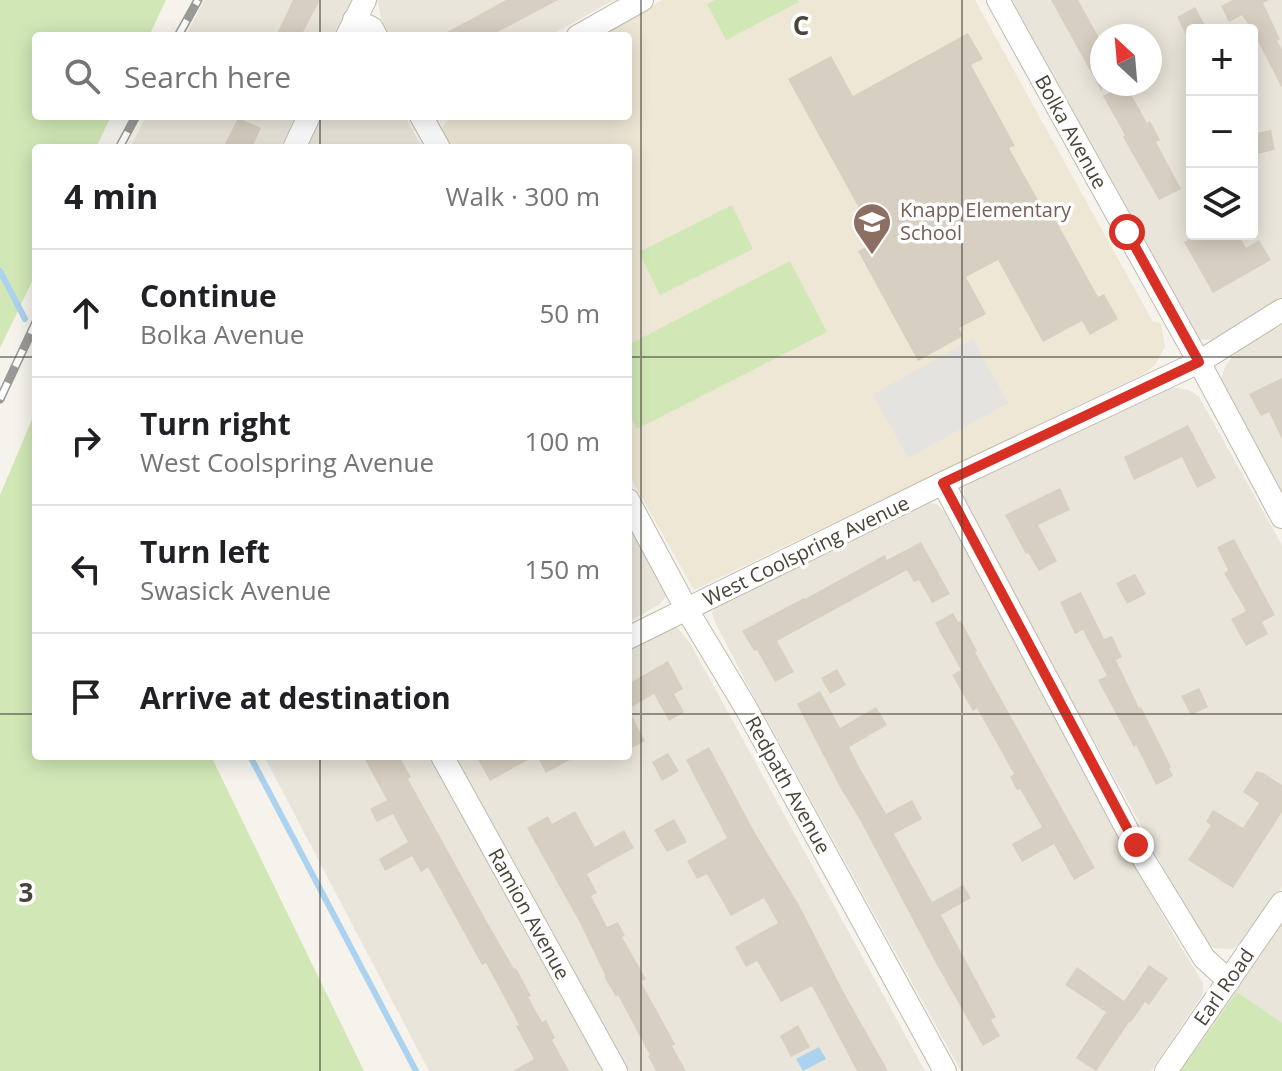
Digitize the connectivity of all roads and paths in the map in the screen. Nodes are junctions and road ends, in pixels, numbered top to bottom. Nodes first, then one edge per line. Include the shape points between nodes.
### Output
1 (642, 0) edge
2 (998, 0) edge
3 (355, 19) edge
4 (374, 32) edge
5 (585, 32) edge
6 (307, 120) edge
7 (429, 120) edge
8 (296, 144) edge
9 (438, 144) edge
10 (1282, 310) edge
11 (1199, 362) junction
12 (943, 483) junction
13 (632, 507) edge
14 (1282, 517) edge
15 (687, 610) junction
16 (632, 636) edge
17 (444, 760) edge
18 (1282, 903) edge
19 (1229, 981) junction
20 (616, 1071) edge
21 (945, 1071) edge
22 (1166, 1071) edge

1 - 5 street
2 - 11 street, Bolka Avenue
3 - 4 street
6 - 8 street
7 - 9 street
10 - 11 street, West Coolspring Avenue
11 - 12 street, West Coolspring Avenue
11 - 14 street, Bolka Avenue
12 - 15 street, West Coolspring Avenue
12 - 19 street via 1138,850 1204,958
13 - 15 street, Redpath Avenue
15 - 16 street, West Coolspring Avenue
15 - 21 street, Redpath Avenue
17 - 20 street, Ramion Avenue
18 - 19 street, Earl Road
19 - 22 street, Earl Road

